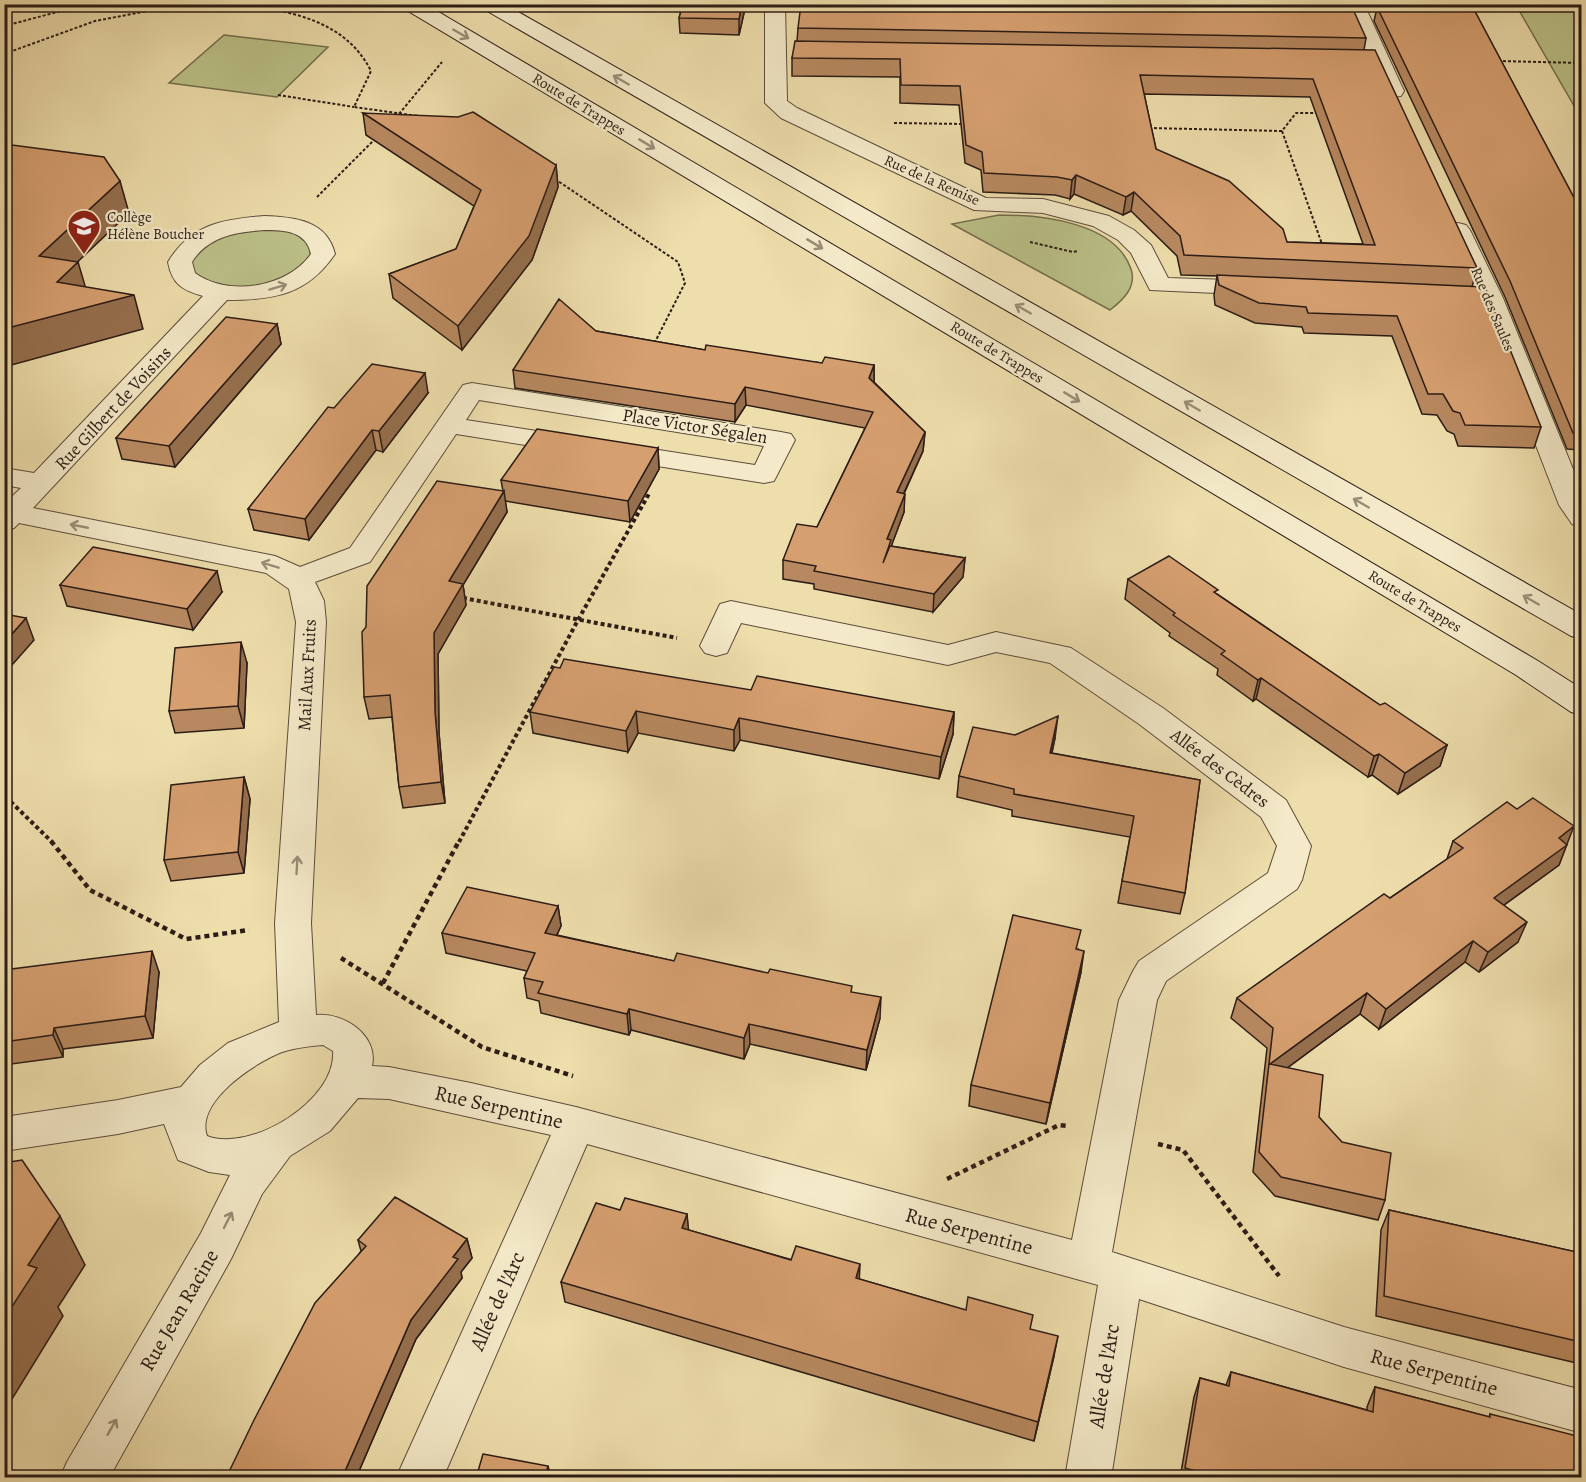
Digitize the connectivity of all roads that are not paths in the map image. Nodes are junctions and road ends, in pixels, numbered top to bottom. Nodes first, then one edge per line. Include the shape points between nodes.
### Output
1 (411, 4) edge
2 (489, 4) edge
3 (775, 4) edge
4 (1354, 4) edge
5 (774, 50) junction
6 (798, 51) edge
7 (1404, 114) edge
8 (1450, 212) edge
9 (1282, 289) edge
10 (220, 293) junction
11 (449, 425) junction
12 (4, 476) edge
13 (42, 483) junction
14 (9, 518) edge
15 (1581, 518) edge
16 (298, 578) junction
17 (1581, 629) edge
18 (716, 645) road end
19 (1581, 704) edge
20 (298, 1030) junction
21 (348, 1081) junction
22 (193, 1101) junction
23 (576, 1125) junction
24 (4, 1134) edge
25 (276, 1144) junction
26 (1105, 1269) junction
27 (1581, 1412) edge
28 (83, 1478) edge
29 (419, 1478) edge
30 (1088, 1478) edge

1 -> 19 street, Route de Trappes via 1527,668
17 -> 2 street
3 - 5 street, Rue de la Remise
4 - 7 street via 1367,60
5 - 6 street
5 - 9 street, Rue de la Remise via 776,103 825,131 982,205 1043,206 1101,221 1126,235 1142,250 1158,285
8 - 15 street, Rue des Saules via 1479,298
10 -> 10 street via 278,288 301,278 316,267 323,254 319,240 305,230 283,223 231,226 207,235 188,248 180,262 183,276 198,287
10 - 13 street, Rue Gilbert de Voisins
11 - 11 street, Place Victor Ségalen via 472,391 781,440 764,475
11 - 16 street, Place Victor Ségalen via 360,555
12 - 13 street
13 - 14 street, Rue Gilbert de Voisins
16 -> 14 street via 275,565
20 -> 16 street, Mail Aux Fruits via 293,923 311,622 309,599
18 - 26 street, Allée des Cèdres via 731,611 948,655 996,642 1060,655 1151,716 1274,809 1294,846 1284,880 1152,971 1138,1000 1113,1134
20 - 21 street via 326,1029 346,1039 354,1057
20 - 22 street via 243,1053 214,1074
21 - 23 street, Rue Serpentine via 389,1083
21 - 25 street via 309,1126
22 - 24 street
22 - 25 street via 184,1123 192,1148 214,1158 240,1156
23 - 26 street, Rue Serpentine
23 - 29 street, Allée de l'Arc
28 -> 25 street, Rue Jean Racine via 216,1246 248,1182
26 - 27 street, Rue Serpentine via 1344,1347
26 - 30 street, Allée de l'Arc

